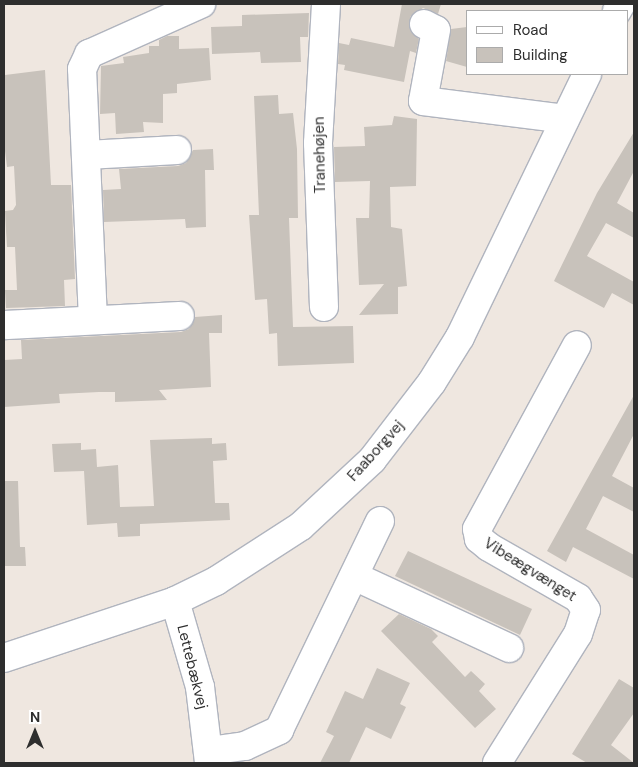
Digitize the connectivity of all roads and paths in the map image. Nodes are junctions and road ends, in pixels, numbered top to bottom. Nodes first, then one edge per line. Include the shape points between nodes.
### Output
1 (197, 4) edge
2 (326, 4) edge
3 (424, 24) dead end
4 (587, 75) edge
5 (565, 119) junction
6 (177, 150) dead end
7 (87, 155) junction
8 (324, 307) dead end
9 (180, 316) dead end
10 (93, 320) junction
11 (6, 325) dead end
12 (577, 345) dead end
13 (380, 521) dead end
14 (354, 576) junction
15 (175, 601) junction
16 (509, 648) dead end
17 (4, 658) edge
18 (209, 757) edge
19 (497, 763) edge

1 - 7 street via 89,54 82,69
2 - 8 street, Tranehøjen via 318,143
3 - 5 street via 436,30 423,101
4 - 5 street, Faaborgvej
5 - 15 street, Faaborgvej via 460,337 406,419 372,460 301,526 223,577
6 - 7 street
7 - 10 street
9 - 10 street
10 - 11 street
12 - 19 street, Vibeægvænget via 477,529 479,539 489,547 578,598 586,610 578,634
13 - 14 street
14 - 16 street
14 - 18 street via 279,730
15 - 17 street, Faaborgvej
15 - 18 street, Lettebækvej via 200,687

